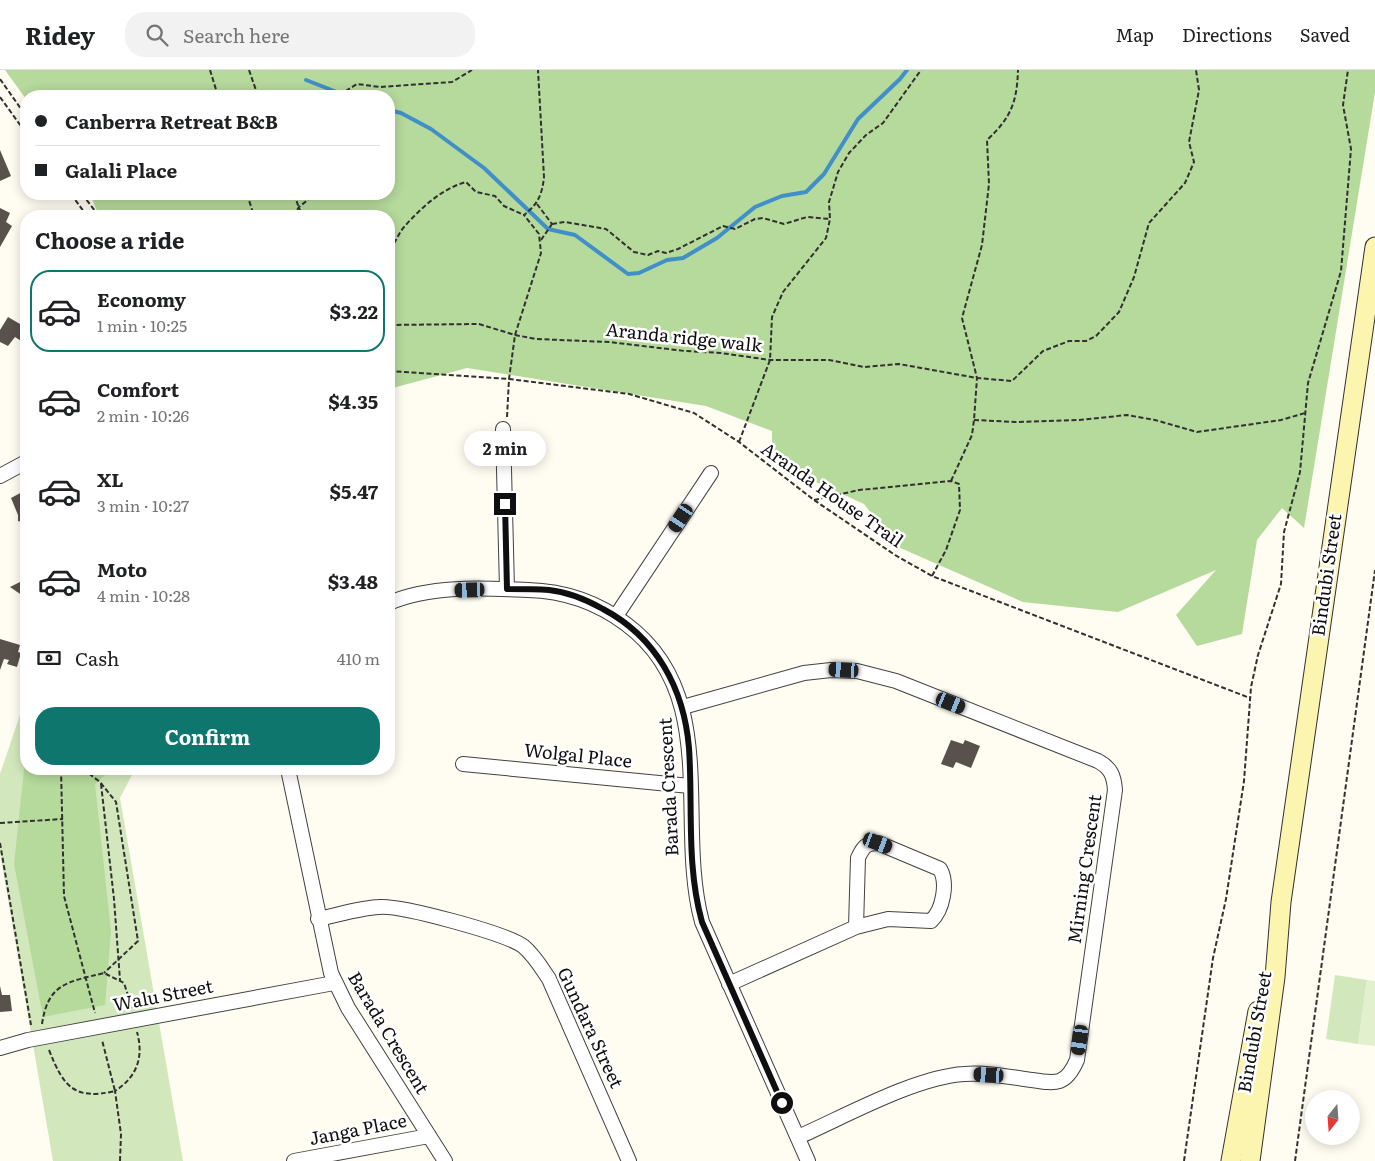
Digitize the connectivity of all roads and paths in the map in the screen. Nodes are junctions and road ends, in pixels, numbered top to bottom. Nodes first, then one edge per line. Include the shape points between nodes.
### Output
1 (210, 70) edge
2 (249, 70) edge
3 (472, 70) edge
4 (538, 70) edge
5 (921, 70) edge
6 (1018, 70) edge
7 (1196, 70) edge
8 (1348, 70) edge
9 (0, 81) edge
10 (216, 90) edge
11 (256, 90) edge
12 (347, 90) edge
13 (0, 97) edge
14 (20, 108) edge
15 (20, 125) edge
16 (76, 200) edge
17 (87, 200) edge
18 (296, 200) edge
19 (308, 200) edge
20 (537, 204) junction
21 (299, 207) junction
22 (83, 210) edge
23 (94, 210) edge
24 (297, 210) edge
25 (300, 210) edge
26 (524, 216) junction
27 (830, 220) junction
28 (552, 224) junction
29 (541, 240) junction
30 (395, 244) edge
31 (1375, 247) edge
32 (395, 326) edge
33 (516, 335) junction
34 (770, 360) junction
35 (395, 371) edge
36 (977, 378) junction
37 (509, 380) junction
38 (1305, 413) junction
39 (974, 420) junction
40 (503, 429) joint
41 (739, 442) junction
42 (20, 465) edge
43 (711, 472) dead end
44 (0, 476) edge
45 (951, 481) junction
46 (814, 500) junction
47 (1375, 570) edge
48 (932, 576) junction
49 (507, 589) junction
50 (395, 602) edge
51 (616, 616) junction
52 (1250, 698) junction
53 (683, 707) junction
54 (463, 764) dead end
55 (61, 775) edge
56 (90, 775) edge
57 (289, 775) edge
58 (100, 782) junction
59 (690, 786) junction
60 (63, 819) junction
61 (0, 823) edge
62 (0, 843) edge
63 (1281, 902) junction
64 (318, 919) junction
65 (856, 928) junction
66 (118, 961) junction
67 (104, 973) junction
68 (85, 978) junction
69 (120, 980) junction
70 (334, 983) junction
71 (729, 984) junction
72 (133, 1013) dead end
73 (137, 1029) dead end
74 (42, 1033) junction
75 (0, 1048) edge
76 (115, 1091) junction
77 (429, 1136) junction
78 (798, 1138) junction
79 (120, 1161) edge
80 (294, 1161) edge
81 (445, 1161) edge
82 (630, 1161) edge
83 (808, 1161) edge
84 (1184, 1161) edge
85 (1231, 1161) edge
86 (1250, 1161) edge
87 (1295, 1161) edge

1 - 10 path
2 - 11 path
3 - 12 path via 452,82 380,87 357,84
4 - 20 path via 544,177
5 - 27 path via 883,123 849,153 832,190
6 - 36 path via 1017,97 1000,128 987,140 989,184 982,245 962,318
7 - 36 path, Aranda ridge walk via 1199,90 1189,142 1194,162 1185,183 1149,223 1134,277 1119,312 1086,341 1069,342 1043,351 1012,381
8 - 38 path via 1343,105 1351,149 1345,244 1339,279 1314,356
9 - 14 path
13 - 15 path
16 - 22 path
17 - 23 path
18 - 21 path
19 - 21 path
20 - 26 path
20 - 28 path
21 - 24 path
21 - 25 path
26 - 29 path
26 - 30 path via 504,206 495,196 476,192 466,182 440,193 403,228
27 - 28 path via 807,217 784,224 755,219 735,229 723,226 678,249 648,255 634,252 606,229 565,222
27 - 34 path via 826,238 783,292 772,317
28 - 29 path
29 - 33 path via 538,265
31 - 63 main road, Bindubi Street
32 - 33 path, Aranda ridge walk via 479,324
33 - 34 path, Aranda ridge walk
33 - 37 path
34 - 36 path, Aranda ridge walk via 829,360 864,366 899,364
34 - 41 path
35 - 37 path, Aranda House Trail
36 - 39 path
37 - 40 path via 508,414
37 - 41 path, Aranda House Trail via 629,394 694,413
38 - 39 path via 1281,420 1197,432 1127,415 1079,420
38 - 52 path via 1300,472 1284,532 1281,584 1258,655
39 - 45 path via 972,435
40 - 49 street
41 - 46 path, Aranda House Trail
42 - 44 street
43 - 51 street
45 - 46 path via 859,490
45 - 48 path via 958,484 960,510 946,550
46 - 48 path, Aranda House Trail
47 - 87 path
48 - 52 path, Aranda House Trail
49 - 50 street, Barada Crescent via 433,592
49 - 51 street, Barada Crescent via 564,593 591,602
51 - 53 street, Barada Crescent via 638,632 657,654
52 - 84 path via 1244,781 1213,958
53 - 59 street, Barada Crescent
53 - 78 street, Mirning Crescent via 804,673 857,671 896,681 1098,761 1105,765 1114,780 1077,1060 1072,1072 1054,1083 965,1073 940,1077 915,1085
54 - 59 street, Wolgal Place
55 - 60 path
56 - 58 path
57 - 64 street, Barada Crescent
58 - 66 path
58 - 66 path via 116,802 138,941
59 - 71 street, Barada Crescent via 695,897 702,922
60 - 61 path
60 - 68 path via 64,896
62 - 74 path via 33,1032
63 - 85 main road, Bindubi Street
63 - 86 main road, Bindubi Street
64 - 70 street, Barada Crescent
64 - 82 street, Gundara Street via 378,907 397,907 505,936 523,946 549,979
65 - 65 street via 858,858 868,843 878,843 940,869 944,882 940,908 931,921 888,919
65 - 71 street
66 - 67 path
66 - 69 path
67 - 68 path
67 - 69 path
68 - 74 path via 65,984 52,993 44,1012
69 - 72 path via 128,991
70 - 74 street, Walu Street
70 - 77 street, Barada Crescent
71 - 78 street, Barada Crescent
73 - 76 path via 140,1054 136,1071
74 - 75 street, Walu Street
74 - 76 path via 61,1079 67,1084 95,1094
76 - 79 path via 121,1134
77 - 80 street, Janga Place
77 - 81 street, Barada Crescent
78 - 83 street, Barada Crescent

